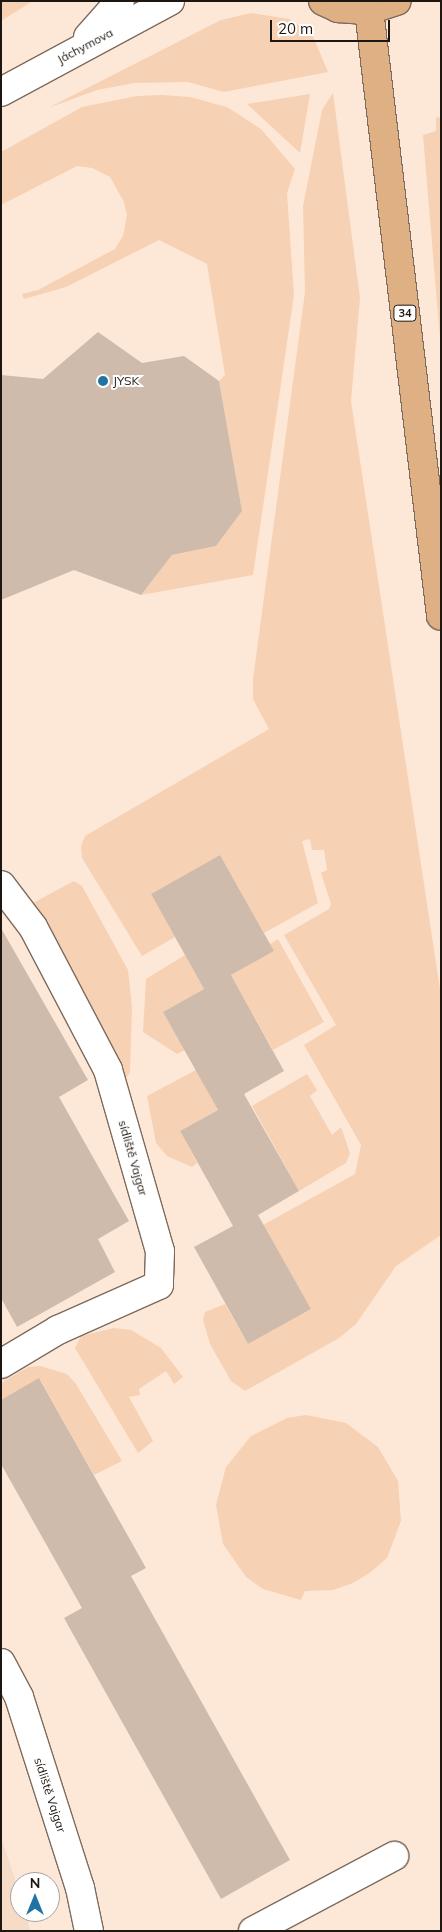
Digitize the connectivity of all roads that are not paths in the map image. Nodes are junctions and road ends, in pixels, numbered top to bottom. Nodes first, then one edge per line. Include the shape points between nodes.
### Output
1 (120, 1) edge
2 (170, 1) edge
3 (323, 1) edge
4 (398, 1) edge
5 (369, 10) junction
6 (77, 50) junction
7 (1, 92) edge
8 (441, 616) edge
9 (1, 884) edge
10 (1, 1364) edge
11 (1, 1663) edge
12 (394, 1856) dead end
13 (89, 1931) edge
14 (253, 1931) edge

1 - 6 street
2 - 6 street, Jáchymova
3 - 5 main road via 338,8
4 - 5 main road
5 - 8 main road, 34
6 - 7 street, Jáchymova
9 - 10 street, sídliště Vajgar via 33,927 108,1070 160,1251 159,1285 58,1330
11 - 13 street, sídliště Vajgar via 22,1705 80,1888
12 - 14 street

